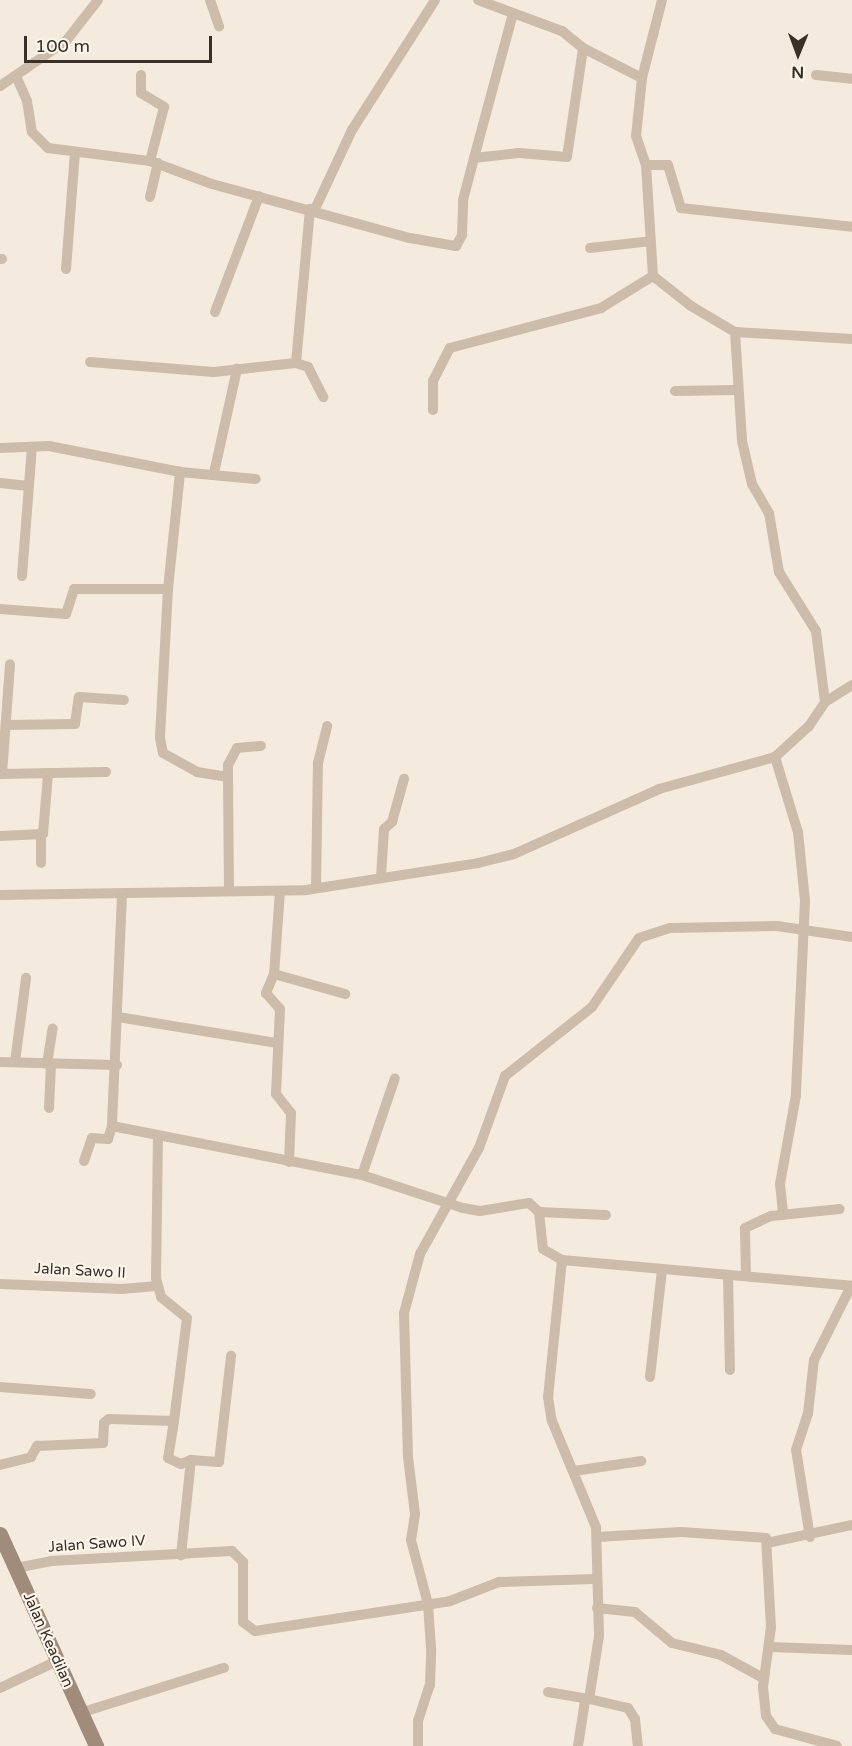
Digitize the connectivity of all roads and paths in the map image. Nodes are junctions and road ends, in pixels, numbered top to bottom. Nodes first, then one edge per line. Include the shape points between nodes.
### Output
1 (98, 0) edge
2 (210, 0) edge
3 (435, 0) edge
4 (478, 0) edge
5 (662, 0) edge
6 (509, 7) edge
7 (219, 26) dead end
8 (583, 48) junction
9 (141, 75) dead end
10 (816, 75) dead end
11 (16, 76) junction
12 (642, 78) junction
13 (852, 79) edge
14 (0, 86) edge
15 (75, 152) junction
16 (474, 158) junction
17 (154, 162) junction
18 (646, 165) junction
19 (259, 196) junction
20 (150, 197) dead end
21 (312, 209) junction
22 (852, 227) edge
23 (651, 241) junction
24 (590, 248) dead end
25 (66, 269) dead end
26 (653, 276) junction
27 (215, 312) dead end
28 (735, 332) junction
29 (852, 339) edge
30 (90, 362) dead end
31 (296, 363) junction
32 (237, 369) junction
33 (737, 390) junction
34 (675, 391) dead end
35 (323, 397) dead end
36 (433, 410) dead end
37 (0, 447) edge
38 (32, 447) junction
39 (180, 472) junction
40 (214, 473) junction
41 (256, 479) dead end
42 (0, 483) edge
43 (29, 486) junction
44 (22, 576) dead end
45 (168, 588) junction
46 (0, 609) edge
47 (10, 664) dead end
48 (852, 685) edge
49 (124, 700) dead end
50 (825, 702) junction
51 (6, 725) junction
52 (327, 726) dead end
53 (261, 746) dead end
54 (774, 757) junction
55 (106, 772) dead end
56 (1, 774) edge
57 (48, 775) junction
58 (227, 777) junction
59 (404, 779) dead end
60 (0, 836) edge
61 (41, 836) junction
62 (41, 863) dead end
63 (381, 878) junction
64 (316, 888) junction
65 (229, 891) junction
66 (280, 891) junction
67 (0, 895) edge
68 (122, 895) junction
69 (806, 927) junction
70 (852, 937) edge
71 (274, 974) junction
72 (26, 978) dead end
73 (345, 994) dead end
74 (118, 1017) junction
75 (53, 1028) dead end
76 (276, 1043) junction
77 (0, 1062) edge
78 (15, 1062) junction
79 (49, 1065) junction
80 (117, 1065) junction
81 (394, 1078) dead end
82 (49, 1108) dead end
83 (112, 1126) junction
84 (158, 1136) junction
85 (84, 1161) dead end
86 (289, 1162) junction
87 (362, 1175) junction
88 (448, 1204) junction
89 (840, 1209) dead end
90 (539, 1212) junction
91 (606, 1215) dead end
92 (783, 1215) junction
93 (562, 1260) junction
94 (662, 1270) junction
95 (728, 1276) junction
96 (746, 1276) junction
97 (0, 1284) edge
98 (158, 1286) junction
99 (851, 1286) edge
100 (231, 1356) dead end
101 (730, 1370) dead end
102 (650, 1377) dead end
103 (0, 1387) edge
104 (91, 1394) dead end
105 (174, 1421) junction
106 (191, 1460) junction
107 (641, 1461) dead end
108 (0, 1465) edge
109 (574, 1471) junction
110 (852, 1525) edge
111 (0, 1534) edge
112 (597, 1537) junction
113 (810, 1537) junction
114 (767, 1543) junction
115 (182, 1555) junction
116 (16, 1568) junction
117 (595, 1579) junction
118 (428, 1604) junction
119 (597, 1608) junction
120 (770, 1647) junction
121 (852, 1650) edge
122 (59, 1660) junction
123 (224, 1668) dead end
124 (763, 1678) junction
125 (0, 1689) edge
126 (548, 1692) dead end
127 (587, 1700) junction
128 (80, 1713) junction
129 (96, 1746) edge
130 (418, 1746) edge
131 (578, 1746) edge
132 (638, 1746) edge
133 (837, 1746) edge

1 - 11 street via 66,41
2 - 7 street
3 - 21 street via 352,130
4 - 6 street
5 - 12 street
6 - 8 street via 562,31
6 - 16 street
8 - 12 street
8 - 16 street via 567,157 519,153
9 - 17 street via 141,93 164,107
10 - 13 street
11 - 14 street
11 - 15 street via 39,144
12 - 18 street via 636,136
15 - 17 street
15 - 25 street
16 - 21 street via 469,165 458,245 411,238
17 - 19 street
17 - 20 street
18 - 22 street via 668,165 681,208
18 - 23 street
19 - 21 street
19 - 27 street
21 - 31 street
23 - 24 street
23 - 26 street
26 - 28 street via 691,306
26 - 36 street via 601,308 450,348 433,381
28 - 29 street
28 - 33 street
30 - 32 street via 179,371
31 - 32 street
31 - 35 street via 308,367
32 - 40 street
33 - 34 street
33 - 50 street via 742,441 752,484 769,513 779,572 816,631
37 - 38 street
38 - 39 street via 49,446
38 - 43 street
39 - 40 street
39 - 45 street
40 - 41 street
42 - 43 street
43 - 44 street
45 - 46 street via 74,589 66,614
45 - 58 street via 160,738 163,753 196,772
47 - 51 street
48 - 50 street
49 - 51 street via 79,697 75,724
50 - 54 street via 809,726
51 - 56 street
52 - 64 street via 318,763
53 - 58 street via 237,748
54 - 63 street via 659,789 514,854 439,872
54 - 69 street via 798,832
55 - 57 street
56 - 57 street
57 - 61 street
58 - 65 street
59 - 63 street via 392,822 384,829
60 - 61 street
61 - 62 street
63 - 64 street
64 - 66 street
65 - 66 street
65 - 68 street
66 - 71 street
67 - 68 street
68 - 74 street
69 - 70 street
69 - 88 street via 670,928 639,938 592,1007 505,1076 479,1148
69 - 92 street via 796,1095 780,1184
71 - 73 street
71 - 76 street via 266,993 280,1009
72 - 78 street
74 - 76 street
74 - 80 street
75 - 79 street
76 - 86 street via 276,1094 291,1113
77 - 78 street
78 - 79 street
79 - 80 street
79 - 82 street
80 - 83 street
81 - 87 street
83 - 84 street
83 - 85 street via 108,1139 92,1138
84 - 86 street
84 - 98 street via 154,1185
86 - 87 street
87 - 88 street
88 - 90 street via 480,1211 529,1203
88 - 118 street via 420,1254 404,1313 408,1457 415,1514 411,1540
89 - 92 street
90 - 91 street
90 - 93 street via 543,1249
92 - 96 street via 745,1228
93 - 94 street
93 - 109 street via 548,1397 552,1420
94 - 95 street
94 - 102 street
95 - 96 street
95 - 101 street
96 - 99 street
97 - 98 street, Jalan Sawo II via 122,1289
98 - 105 street via 161,1297 188,1318
99 - 113 street via 814,1360 808,1414 796,1450
100 - 106 street via 219,1462
103 - 104 street
105 - 106 street via 168,1458 181,1464
105 - 108 street via 109,1419 104,1423 103,1443 37,1446 31,1457
106 - 115 street
107 - 109 street
109 - 112 street via 589,1501
110 - 113 street
111 - 116 main road, Jalan Keadilan
112 - 114 street via 681,1532 764,1537
112 - 117 street
113 - 114 street
114 - 120 street
115 - 116 street, Jalan Sawo IV via 61,1560
115 - 118 street, Jalan Sawo IV via 240,1555 243,1622 255,1631
116 - 122 main road, Jalan Keadilan
117 - 118 street via 499,1582 460,1599
117 - 119 street
118 - 130 street via 431,1673 417,1729
119 - 124 street via 635,1612 672,1643 721,1655
119 - 127 street via 599,1636
120 - 121 street
120 - 124 street
122 - 125 street
122 - 128 main road, Jalan Keadilan
123 - 128 street
124 - 133 street via 763,1702 770,1724
126 - 127 street
127 - 131 street
127 - 132 street via 628,1707 635,1719
128 - 129 main road, Jalan Keadilan

